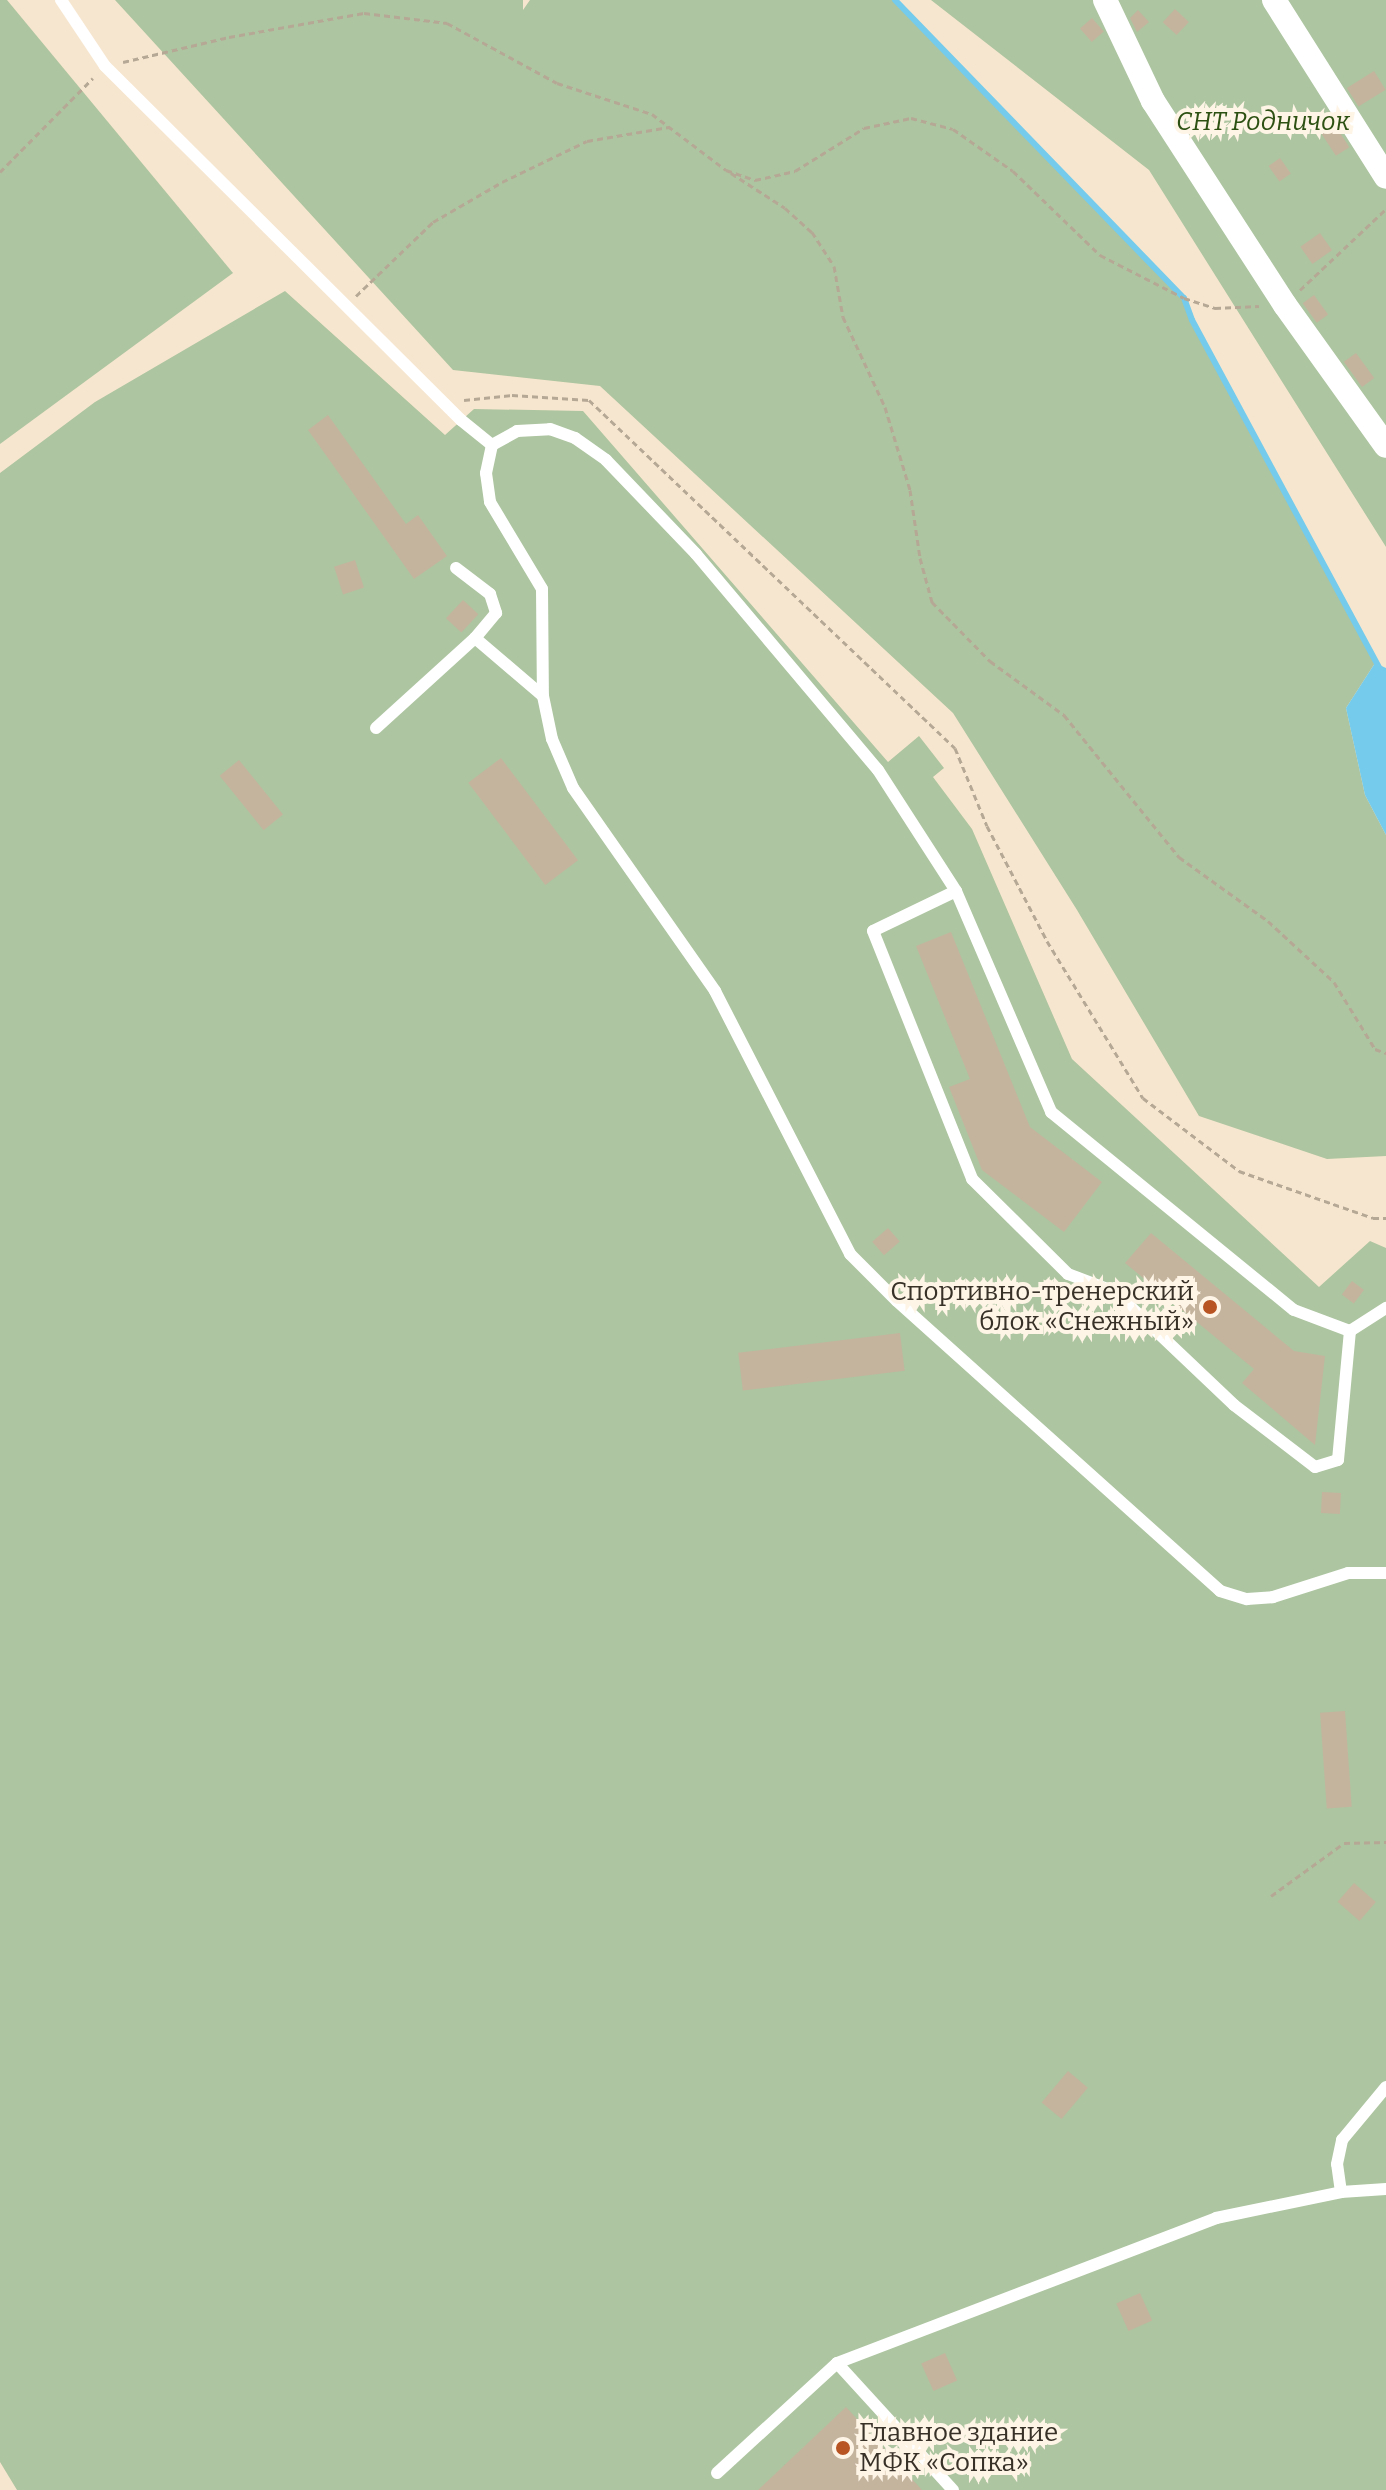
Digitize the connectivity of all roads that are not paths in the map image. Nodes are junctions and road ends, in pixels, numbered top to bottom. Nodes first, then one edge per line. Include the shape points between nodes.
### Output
1 (61, 0) edge
2 (1105, 0) edge
3 (1274, 0) edge
4 (1386, 177) edge
5 (492, 445) junction
6 (1386, 446) edge
7 (456, 568) dead end
8 (475, 638) junction
9 (543, 696) junction
10 (376, 728) dead end
11 (956, 891) junction
12 (1386, 1308) edge
13 (1350, 1331) junction
14 (1386, 1573) edge
15 (1386, 2087) edge
16 (1386, 2189) edge
17 (1341, 2192) junction
18 (837, 2363) junction
19 (717, 2473) dead end
20 (953, 2490) edge

1 - 5 lane via 105,66
2 - 6 street via 1153,101 1285,305
3 - 4 street
5 - 9 lane via 486,473 490,502 542,589
5 - 11 lane via 517,431 550,429 575,438 606,460 696,554 878,770
7 - 8 lane via 490,594 496,613
8 - 9 lane
8 - 10 lane
9 - 14 lane via 552,739 573,788 715,991 850,1254 1220,1591 1247,1599 1273,1597 1348,1573
11 - 13 lane via 1051,1112 1294,1310
11 - 13 lane via 873,931 972,1179 1068,1274 1115,1292 1234,1405 1315,1467 1338,1460
12 - 13 lane
15 - 17 lane via 1342,2140 1337,2164
16 - 17 lane
17 - 18 lane via 1216,2218
18 - 19 lane
18 - 20 lane

